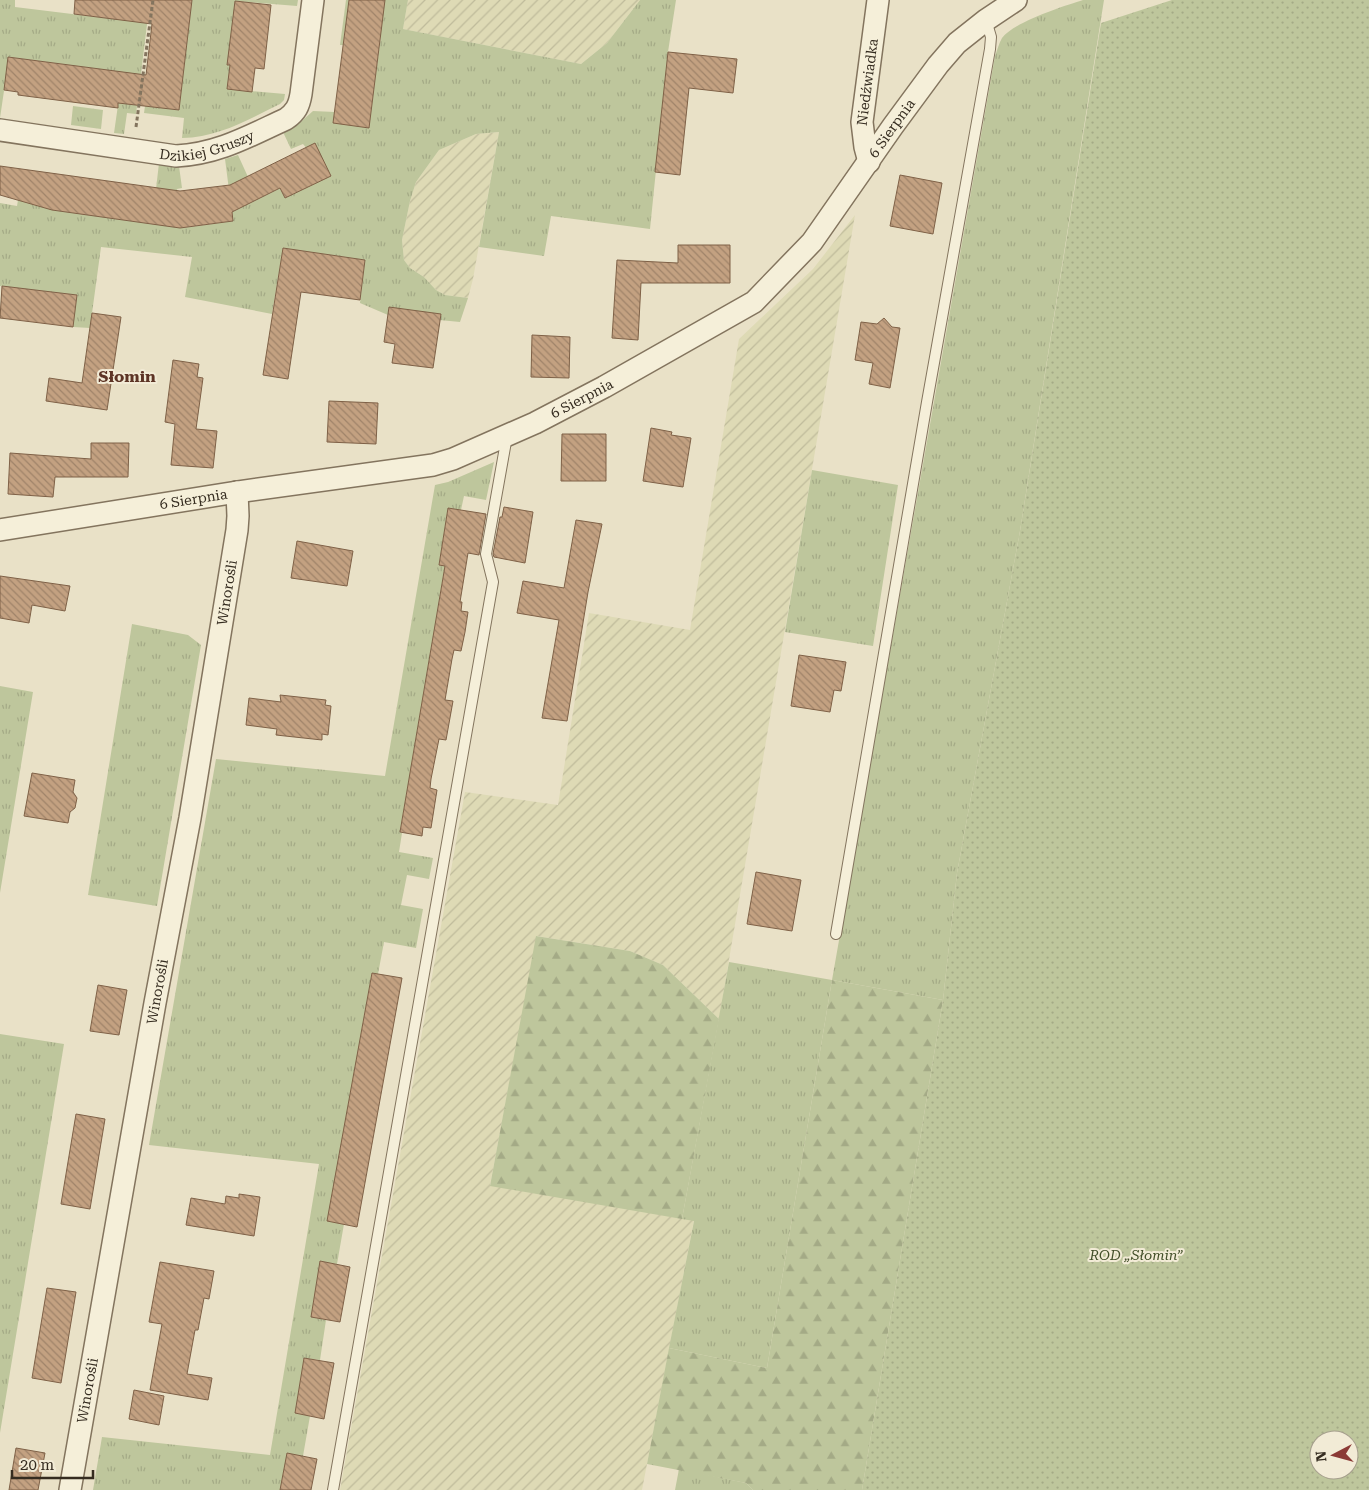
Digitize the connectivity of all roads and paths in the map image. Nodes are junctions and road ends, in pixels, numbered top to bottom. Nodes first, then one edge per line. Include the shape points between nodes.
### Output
1 (153, 0) edge
2 (313, 0) edge
3 (878, 0) edge
4 (1016, 0) edge
5 (986, 20) junction
6 (0, 130) edge
7 (133, 150) junction
8 (869, 162) junction
9 (508, 435) junction
10 (237, 492) junction
11 (0, 530) edge
12 (836, 934) dead end
13 (70, 1490) edge
14 (334, 1490) edge

1 - 7 path
2 - 7 street, Dzikiej Gruszy via 302,94 295,113 227,146 196,155 176,156
3 - 8 street, Niedźwiadka via 862,122
4 - 5 street, 6 Sierpnia
5 - 8 street, 6 Sierpnia via 948,53
5 - 12 lane via 991,37 990,49
6 - 7 street, Dzikiej Gruszy
8 - 9 street, 6 Sierpnia via 812,242 754,302 604,387
9 - 10 street, 6 Sierpnia via 433,465
9 - 14 lane via 486,554 493,582
10 - 11 street, 6 Sierpnia
10 - 13 street, Winorośli via 237,530 190,818

